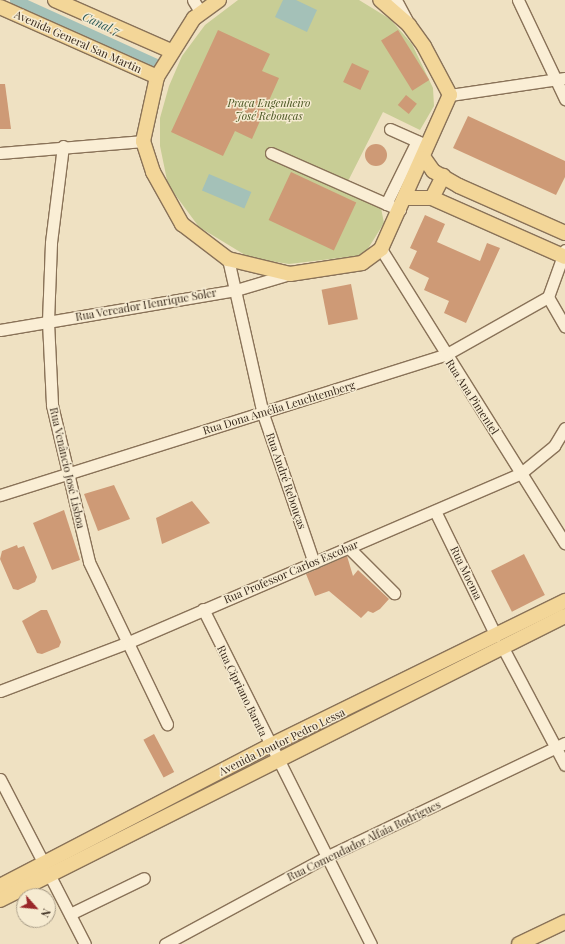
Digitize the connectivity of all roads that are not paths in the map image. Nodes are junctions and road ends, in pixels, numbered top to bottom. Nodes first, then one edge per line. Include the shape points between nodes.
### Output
1 (55, 0) edge
2 (193, 0) edge
3 (380, 0) edge
4 (396, 0) edge
5 (518, 0) edge
6 (214, 1) edge
7 (0, 7) edge
8 (201, 12) junction
9 (409, 25) junction
10 (171, 50) junction
11 (157, 77) junction
12 (562, 79) edge
13 (450, 95) junction
14 (565, 99) edge
15 (390, 129) dead end
16 (143, 141) junction
17 (63, 146) junction
18 (423, 148) junction
19 (0, 153) edge
20 (271, 153) dead end
21 (443, 176) junction
22 (432, 198) junction
23 (386, 204) junction
24 (403, 204) junction
25 (565, 233) edge
26 (381, 250) junction
27 (564, 254) edge
28 (228, 259) junction
29 (290, 274) junction
30 (236, 290) junction
31 (548, 297) junction
32 (48, 322) junction
33 (565, 326) edge
34 (0, 330) edge
35 (445, 355) junction
36 (263, 414) junction
37 (565, 428) edge
38 (66, 473) junction
39 (521, 473) junction
40 (0, 495) edge
41 (435, 511) junction
42 (565, 542) edge
43 (349, 548) junction
44 (314, 563) junction
45 (394, 593) dead end
46 (565, 601) edge
47 (203, 609) junction
48 (565, 616) edge
49 (496, 636) junction
50 (129, 642) junction
51 (503, 648) junction
52 (0, 691) edge
53 (167, 724) dead end
54 (561, 745) edge
55 (269, 746) junction
56 (275, 760) junction
57 (565, 765) edge
58 (0, 779) edge
59 (328, 856) junction
60 (47, 870) junction
61 (144, 878) dead end
62 (0, 886) edge
63 (0, 900) edge
64 (70, 914) junction
65 (565, 922) edge
66 (85, 944) edge
67 (165, 944) edge
68 (371, 944) edge
69 (519, 944) edge

1 - 10 main road
2 - 8 street
3 - 9 main road
4 - 9 street
5 - 12 street
6 - 8 main road
7 - 11 main road, Avenida General San Martin
8 - 10 main road
9 - 13 main road via 424,46
10 - 11 main road
11 - 16 main road
12 - 13 street
12 - 14 street
13 - 18 main road
15 - 18 street
16 - 17 street
16 - 28 main road via 152,172 182,224
17 - 19 street
17 - 32 street, Rua Venâncio José Lisboa via 51,242
18 - 21 main road via 433,171
18 - 23 street
18 - 24 main road
20 - 23 street
21 - 22 main road
21 - 25 main road
22 - 24 main road
22 - 27 main road
23 - 24 street
24 - 26 main road
26 - 29 main road via 362,263
26 - 35 street, Rua Ana Pimentel
27 - 31 street
28 - 29 main road
28 - 30 street, Rua André Rebouças
29 - 30 street, Rua Vereador Henrique Soler
30 - 32 street, Rua Vereador Henrique Soler
30 - 36 street, Rua André Rebouças
31 - 33 street
31 - 35 street, Rua Dona Amélia Leuchtemberg
32 - 34 street, Rua Vereador Henrique Soler
32 - 38 street, Rua Venâncio José Lisboa via 52,404
35 - 36 street, Rua Dona Amélia Leuchtemberg
35 - 39 street, Rua Ana Pimentel
36 - 38 street, Rua Dona Amélia Leuchtemberg
36 - 44 street, Rua André Rebouças
37 - 39 street, Rua Professor Carlos Escobar via 554,446
38 - 40 street, Rua Dona Amélia Leuchtemberg
38 - 50 street, Rua Venâncio José Lisboa via 89,562
39 - 41 street, Rua Professor Carlos Escobar
39 - 42 street, Rua Ana Pimentel
41 - 43 street, Rua Professor Carlos Escobar
41 - 49 street, Rua Moema
43 - 44 street, Rua Professor Carlos Escobar
43 - 45 street
44 - 47 street, Rua Professor Carlos Escobar
46 - 49 main road, Avenida Doutor Pedro Lessa
47 - 50 street, Rua Professor Carlos Escobar
47 - 55 street, Rua Cipriano Barata
48 - 51 main road, Avenida Doutor Pedro Lessa
49 - 55 main road, Avenida Doutor Pedro Lessa
50 - 52 street, Rua Professor Carlos Escobar
50 - 53 street, Rua Venâncio José Lisboa
51 - 54 street
51 - 56 main road, Avenida Doutor Pedro Lessa
54 - 57 street
54 - 59 street, Rua Comendador Alfaia Rodrigues
55 - 56 street, Rua Cipriano Barata
55 - 60 main road, Avenida Doutor Pedro Lessa
56 - 59 street, Rua Cipriano Barata
56 - 60 main road, Avenida Doutor Pedro Lessa
58 - 60 street
59 - 67 street, Rua Comendador Alfaia Rodrigues
59 - 68 street, Rua Cipriano Barata
60 - 62 main road, Avenida Doutor Pedro Lessa
60 - 63 main road, Avenida Doutor Pedro Lessa
60 - 64 street
61 - 64 street
64 - 66 street
65 - 69 main road

